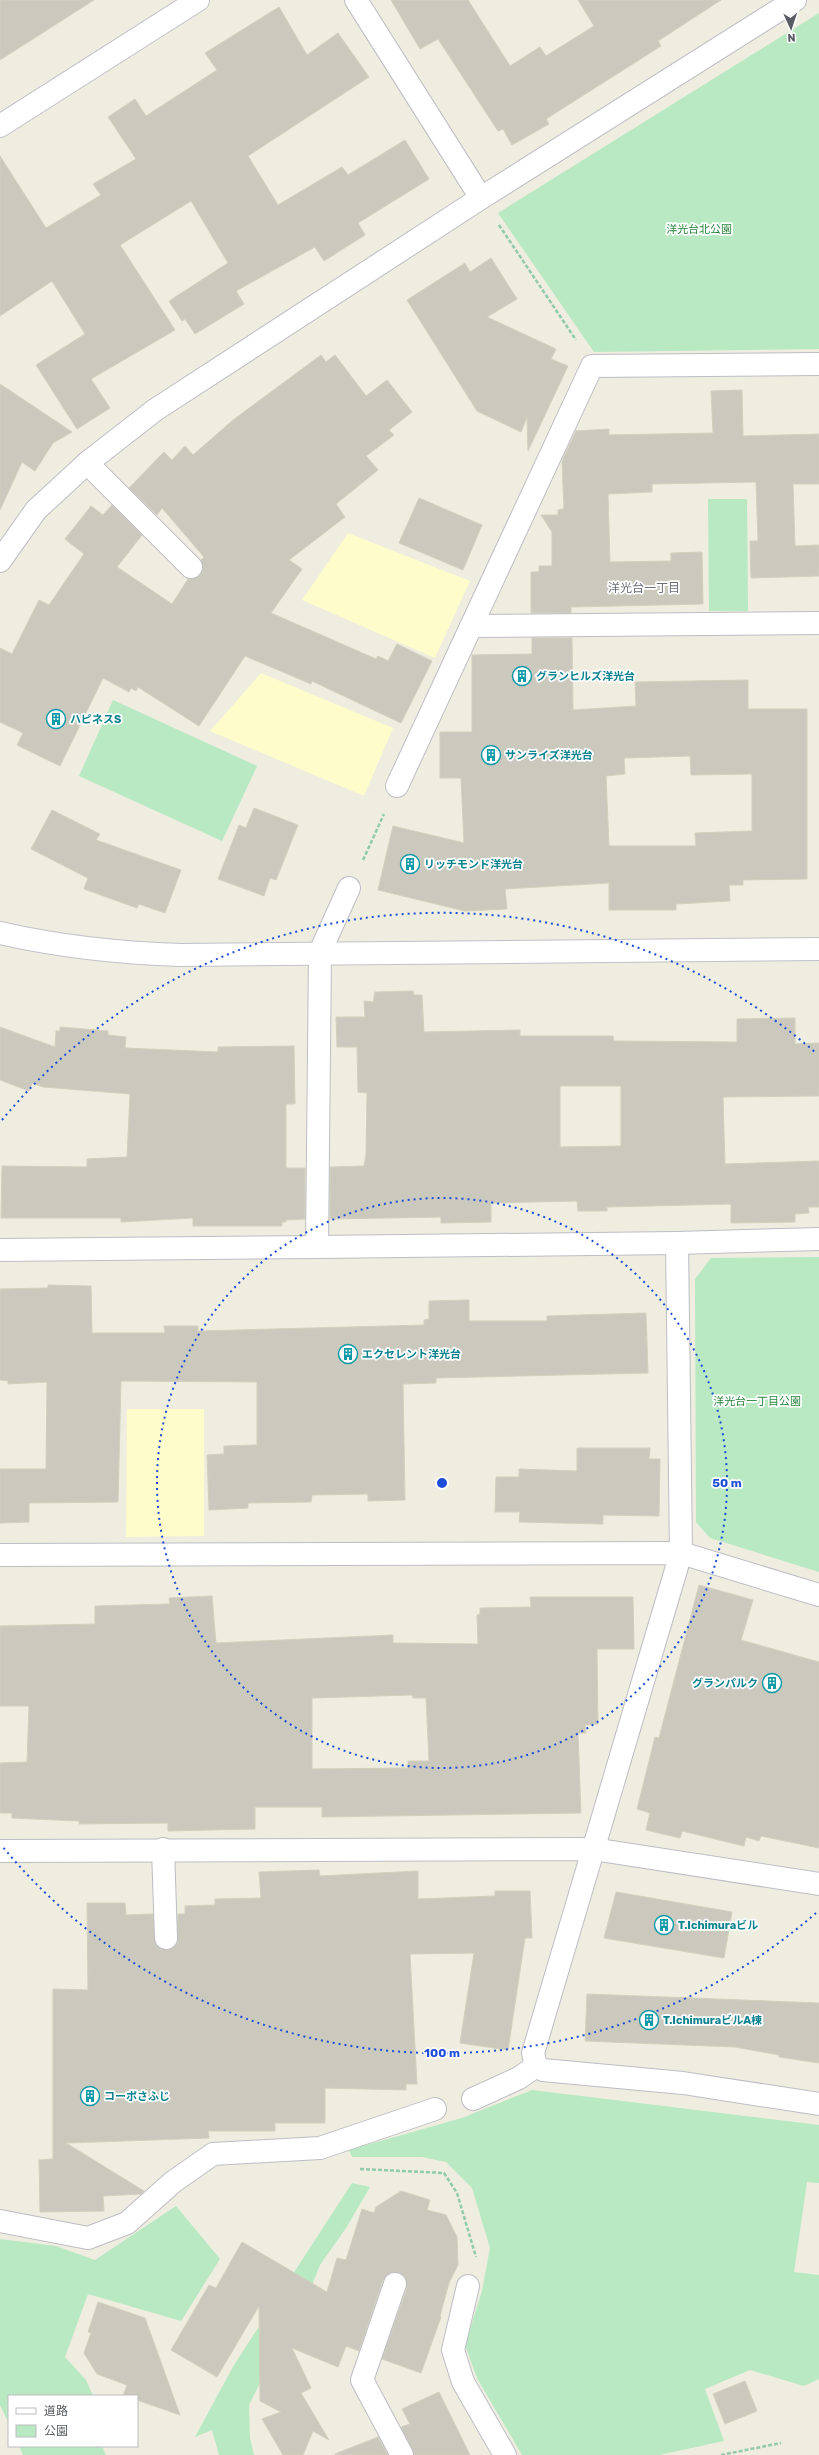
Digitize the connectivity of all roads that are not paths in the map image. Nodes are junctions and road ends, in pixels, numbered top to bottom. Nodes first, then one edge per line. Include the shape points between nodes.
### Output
1 (198, 0) edge
2 (356, 0) edge
3 (795, 0) edge
4 (0, 126) edge
5 (481, 198) junction
6 (819, 364) edge
7 (87, 463) junction
8 (0, 561) edge
9 (191, 567) dead end
10 (819, 623) edge
11 (471, 626) junction
12 (398, 786) road end
13 (349, 888) road end
14 (0, 933) edge
15 (819, 949) edge
16 (320, 952) junction
17 (819, 1239) edge
18 (677, 1243) junction
19 (317, 1247) junction
20 (0, 1250) edge
21 (681, 1553) junction
22 (0, 1554) edge
23 (819, 1595) edge
24 (163, 1849) junction
25 (593, 1849) junction
26 (0, 1851) edge
27 (819, 1884) edge
28 (166, 1938) dead end
29 (536, 2066) junction
30 (473, 2099) dead end
31 (819, 2104) edge
32 (435, 2109) dead end
33 (0, 2221) edge
34 (395, 2284) dead end
35 (468, 2286) road end
36 (402, 2455) edge
37 (505, 2455) edge

1 - 4 street
2 - 5 street
3 - 5 street
5 - 7 street via 155,410
6 - 11 street via 592,366
7 - 8 street via 36,510
7 - 9 street
10 - 11 street
11 - 12 street
13 - 16 street
14 - 16 street via 48,944 112,952 181,955
15 - 16 street
16 - 19 street
17 - 18 street
18 - 19 street
18 - 21 street
19 - 20 street
21 - 22 street
21 - 23 street
21 - 25 street
24 - 25 street
24 - 26 street
24 - 28 street
25 - 27 street
25 - 29 street via 533,2053
29 - 30 street via 519,2078
29 - 31 street via 543,2070 683,2083
32 - 33 street via 320,2148 213,2154 173,2182 127,2223 88,2238
34 - 36 street via 362,2380
35 - 37 street via 453,2350 464,2382

